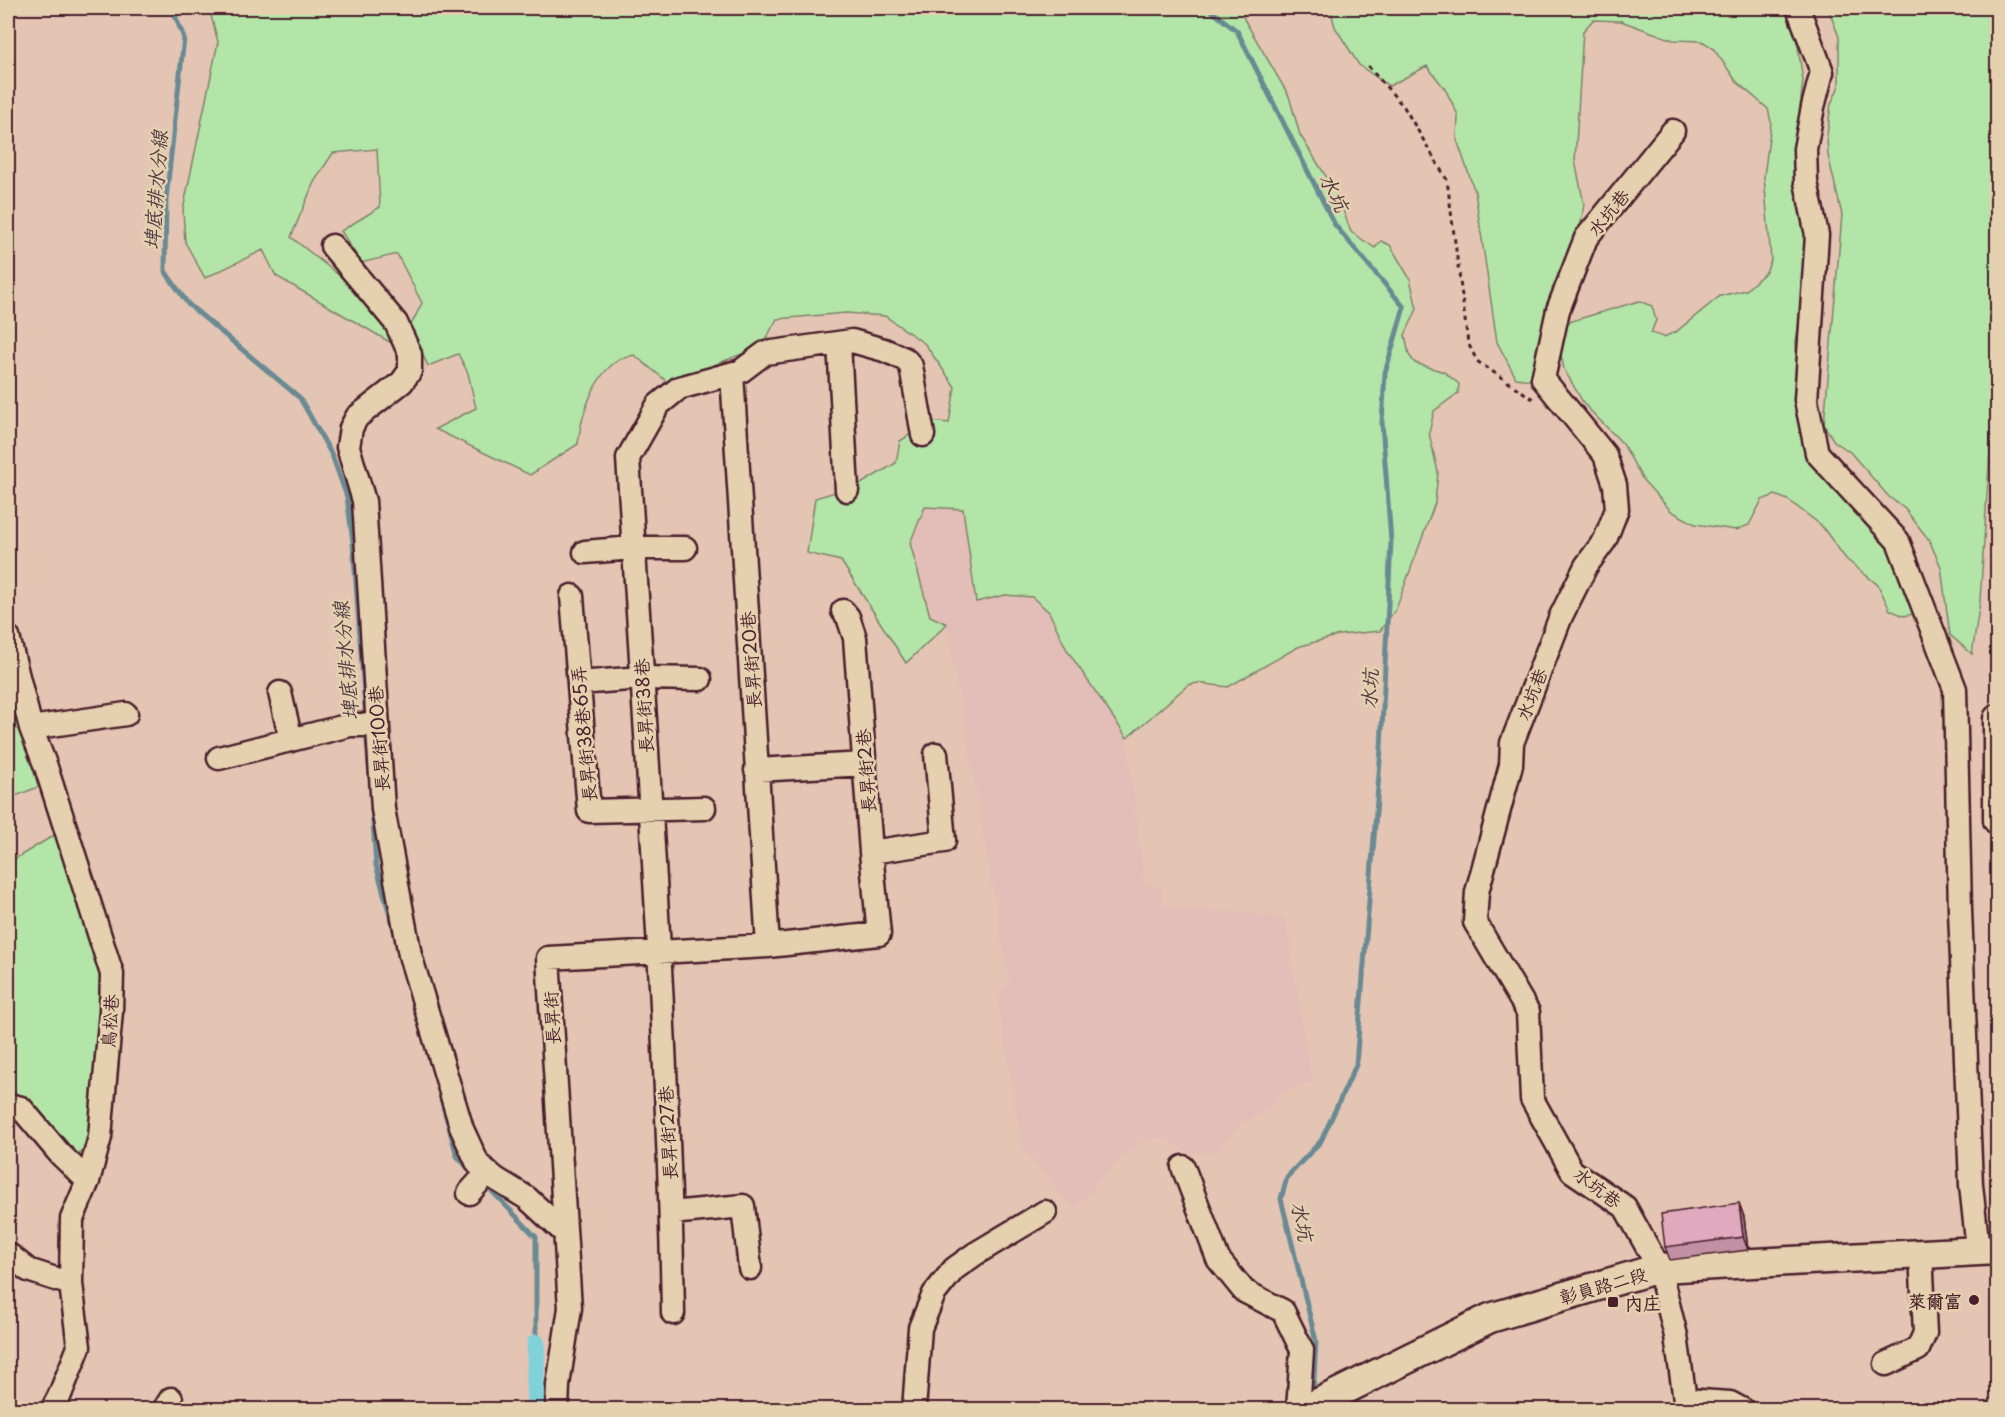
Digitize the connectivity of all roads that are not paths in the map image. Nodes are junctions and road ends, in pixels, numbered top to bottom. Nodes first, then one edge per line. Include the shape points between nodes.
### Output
1 (1798, 8) edge
2 (1673, 130) dead end
3 (332, 246) dead end
4 (839, 344) junction
5 (732, 374) junction
6 (923, 435) dead end
7 (847, 490) dead end
8 (633, 548) junction
9 (685, 548) dead end
10 (585, 552) dead end
11 (572, 596) dead end
12 (843, 611) dead end
13 (8, 637) edge
14 (641, 678) junction
15 (700, 679) dead end
16 (579, 682) junction
17 (280, 693) dead end
18 (126, 714) dead end
19 (1998, 719) edge
20 (376, 725) junction
21 (31, 728) junction
22 (291, 740) junction
23 (936, 754) dead end
24 (219, 758) dead end
25 (865, 764) junction
26 (756, 770) junction
27 (704, 808) dead end
28 (649, 809) junction
29 (1998, 820) edge
30 (871, 852) junction
31 (879, 934) joint
32 (768, 946) junction
33 (658, 953) junction
34 (8, 1105) edge
35 (1183, 1167) dead end
36 (488, 1172) junction
37 (88, 1181) junction
38 (469, 1193) dead end
39 (1046, 1212) dead end
40 (671, 1213) junction
41 (564, 1232) junction
42 (1988, 1250) edge
43 (1921, 1253) junction
44 (8, 1254) edge
45 (750, 1268) dead end
46 (1659, 1268) junction
47 (71, 1284) junction
48 (673, 1314) dead end
49 (1886, 1364) dead end
50 (1683, 1405) edge
51 (1312, 1407) edge
52 (52, 1410) edge
53 (557, 1410) edge
54 (914, 1410) edge
55 (1743, 1410) edge

1 - 42 lane via 1822,72 1805,149 1806,182 1817,235 1806,400 1817,453 1898,541 1955,689 1971,1185
2 - 46 lane, 水坑巷 via 1586,238 1558,310 1543,379 1605,455 1615,485 1617,509 1605,540 1586,566 1561,616 1512,743 1511,765 1477,892 1475,922 1528,1012 1532,1099 1572,1171 1625,1207
3 - 20 lane, 長昇街100巷 via 396,322 410,354 410,371 402,382 357,417 348,447 364,501
4 - 5 lane via 765,353
4 - 6 lane via 852,341 884,350 911,366
4 - 7 lane
5 - 8 lane, 長昇街38巷 via 679,388 658,405 628,458
5 - 26 lane, 長昇街20巷
8 - 9 lane
8 - 10 lane
8 - 14 lane, 長昇街38巷
11 - 16 lane, 長昇街38巷65弄
12 - 25 lane, 長昇街2巷 via 855,638
13 - 21 lane, 鳥松巷
14 - 15 lane
14 - 16 lane
14 - 28 lane, 長昇街38巷
16 - 28 lane, 長昇街38巷65弄 via 589,811
17 - 22 lane
18 - 21 lane
19 - 29 main road
20 - 22 lane via 350,725
20 - 36 lane, 長昇街100巷 via 383,809 410,955 462,1129 478,1164
21 - 37 lane, 鳥松巷 via 112,974 100,1137
22 - 24 lane
23 - 30 lane via 944,841
25 - 26 lane
25 - 30 lane, 長昇街2巷
26 - 32 lane, 長昇街20巷
27 - 28 lane
28 - 33 lane, 長昇街38巷
30 - 31 lane, 長昇街2巷
31 - 32 lane, 長昇街
32 - 33 lane, 長昇街
33 - 40 lane, 長昇街27巷
33 - 41 lane, 長昇街 via 548,958
34 - 37 lane via 21,1108
35 - 51 lane via 1218,1259 1244,1291 1284,1311 1302,1350
36 - 38 lane
36 - 41 lane, 長昇街100巷 via 527,1198
37 - 47 lane, 鳥松巷 via 72,1219
39 - 54 lane via 954,1269 934,1293 920,1328
40 - 45 lane via 742,1206
40 - 48 lane, 長昇街27巷
41 - 53 lane, 長昇街 via 570,1308
42 - 43 main road, 彰員路二段
43 - 46 main road, 彰員路二段
43 - 49 lane via 1925,1333 1918,1349
44 - 47 lane via 28,1270
46 - 50 lane via 1676,1336
46 - 51 main road, 彰員路二段 via 1490,1318
47 - 52 lane, 鳥松巷 via 79,1347
50 - 55 lane via 1730,1403

